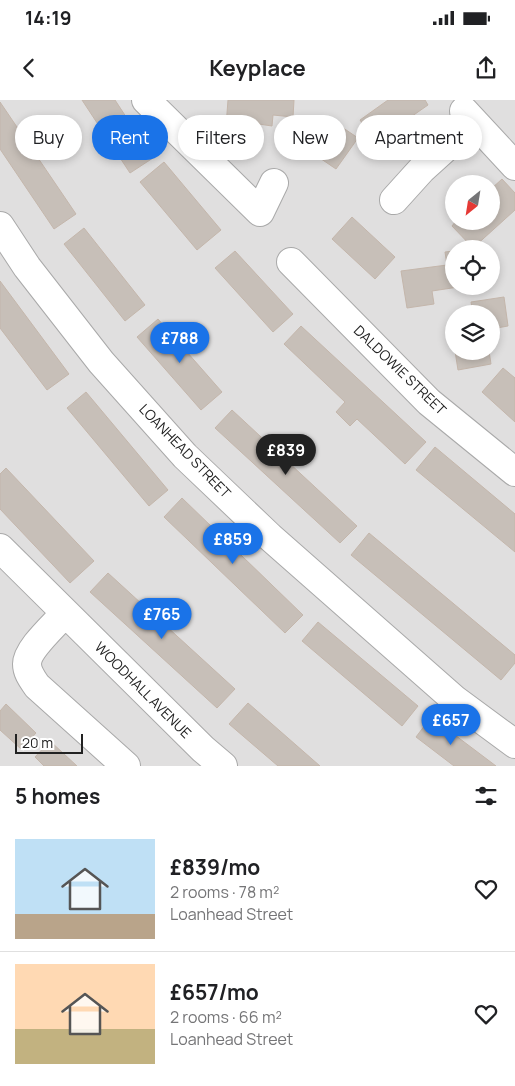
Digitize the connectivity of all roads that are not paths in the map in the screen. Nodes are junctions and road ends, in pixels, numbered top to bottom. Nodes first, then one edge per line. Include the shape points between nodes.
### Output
1 (146, 100) edge
2 (515, 166) edge
3 (274, 183) dead end
4 (394, 200) dead end
5 (0, 226) edge
6 (291, 262) dead end
7 (515, 472) edge
8 (0, 548) edge
9 (65, 613) junction
10 (515, 744) edge
11 (126, 766) edge
12 (223, 766) edge

1 - 3 street via 260,212
2 - 4 street via 469,117
5 - 10 street, LOANHEAD STREET via 27,267 102,362 185,456 270,537 454,699
6 - 7 street, DALDOWIE STREET via 429,402
8 - 9 street, WOODHALL AVENUE
9 - 11 street via 31,652 27,664 30,677
9 - 12 street, WOODHALL AVENUE

